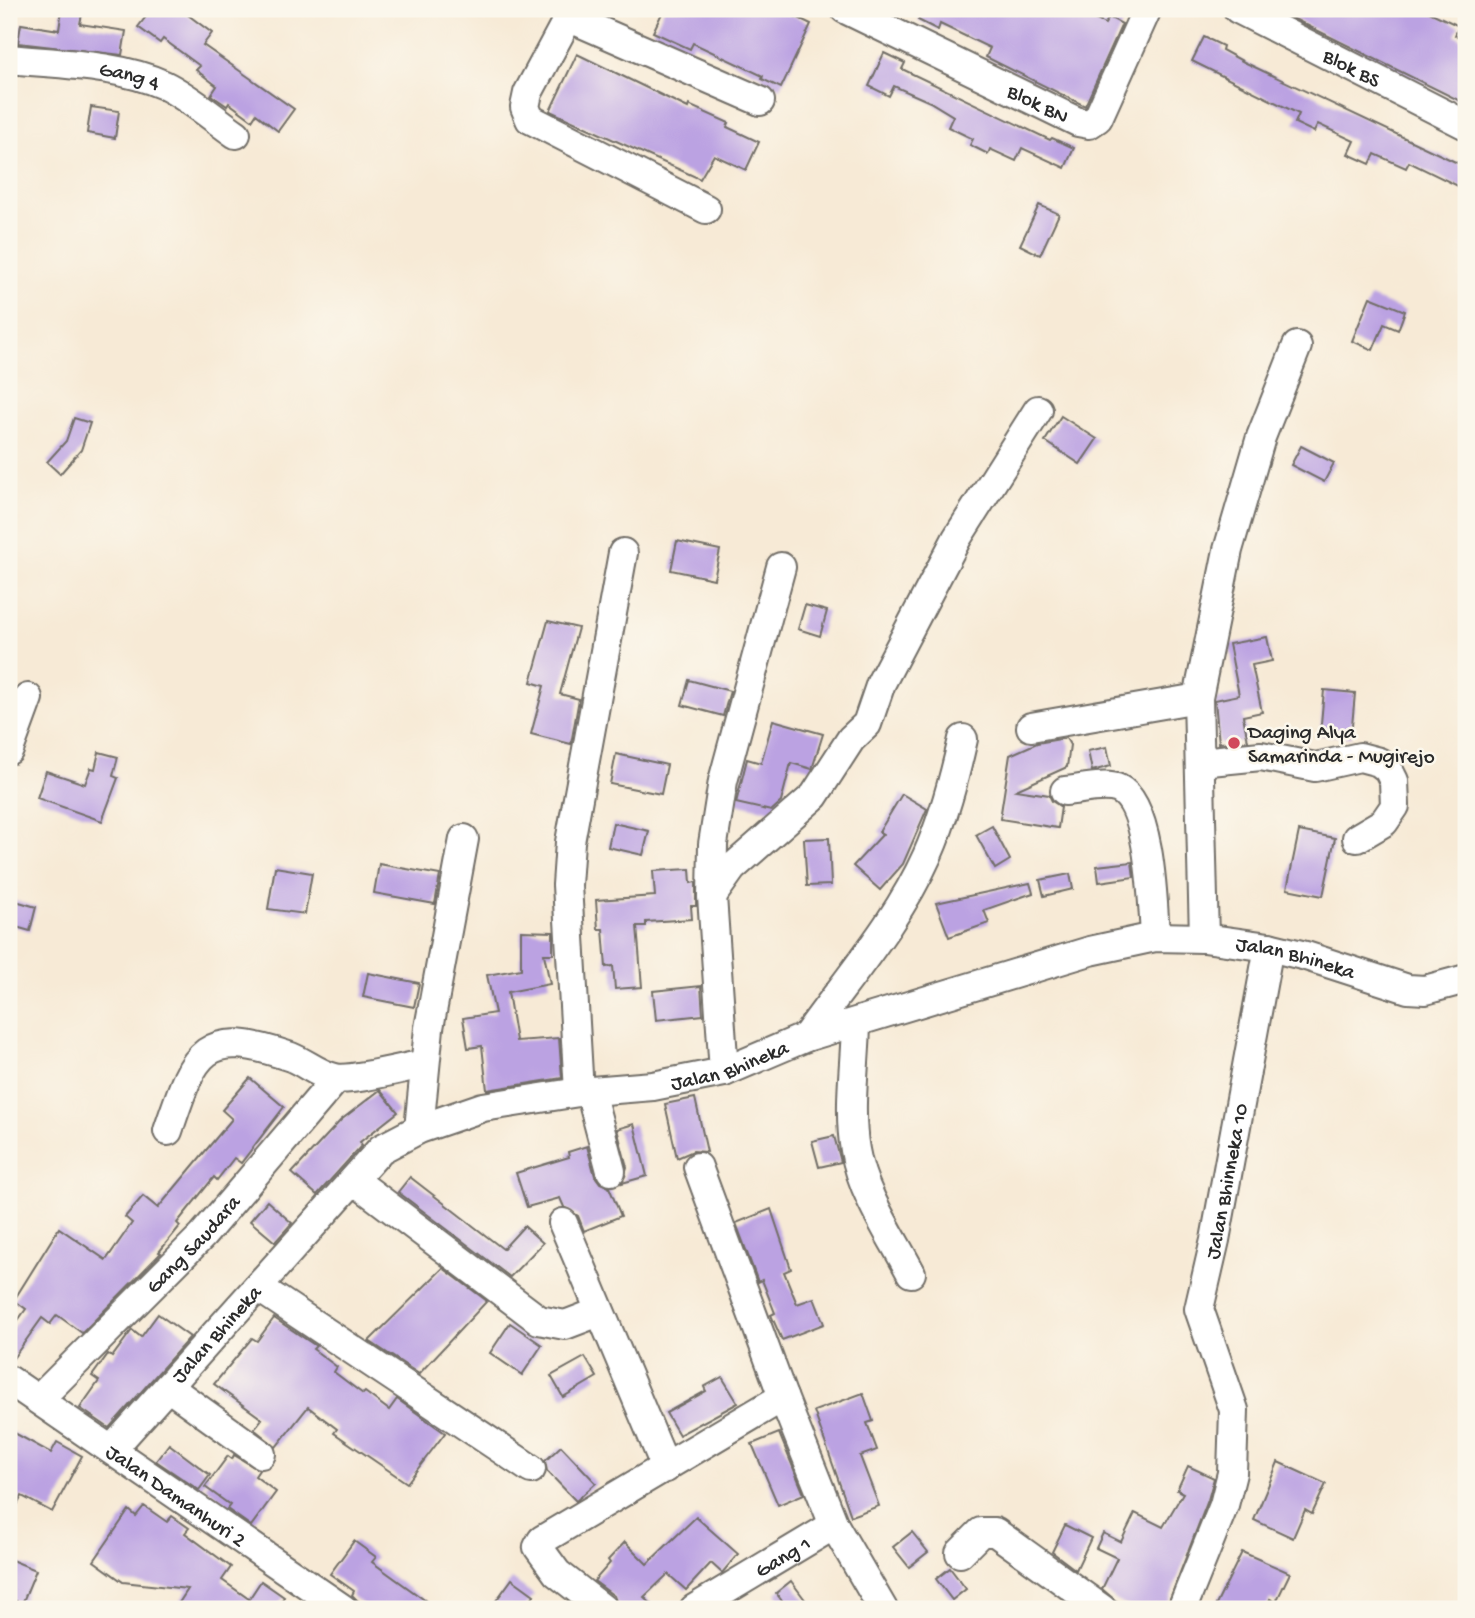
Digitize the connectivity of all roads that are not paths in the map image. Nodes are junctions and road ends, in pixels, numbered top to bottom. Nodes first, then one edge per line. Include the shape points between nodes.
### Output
1 (845, 9) edge
2 (1238, 9) edge
3 (1140, 11) edge
4 (571, 14) edge
5 (873, 15) edge
6 (9, 58) edge
7 (760, 101) dead end
8 (1466, 125) edge
9 (236, 134) dead end
10 (706, 209) dead end
11 (1297, 346) dead end
12 (1038, 410) dead end
13 (623, 553) dead end
14 (781, 567) dead end
15 (28, 698) dead end
16 (1198, 698) junction
17 (1031, 727) dead end
18 (964, 739) dead end
19 (9, 750) edge
20 (1200, 762) junction
21 (1065, 791) dead end
22 (1357, 838) dead end
23 (464, 839) dead end
24 (712, 896) junction
25 (1155, 937) junction
26 (1204, 938) junction
27 (1269, 947) junction
28 (1466, 979) edge
29 (856, 1024) junction
30 (806, 1037) junction
31 (425, 1064) junction
32 (724, 1072) junction
33 (336, 1079) junction
34 (585, 1091) junction
35 (419, 1129) junction
36 (168, 1131) dead end
37 (698, 1167) dead end
38 (611, 1171) dead end
39 (355, 1181) junction
40 (563, 1223) dead end
41 (911, 1273) dead end
42 (258, 1287) junction
43 (599, 1312) junction
44 (9, 1380) edge
45 (168, 1387) junction
46 (783, 1397) junction
47 (40, 1398) junction
48 (113, 1448) junction
49 (261, 1454) dead end
50 (666, 1468) junction
51 (531, 1469) dead end
52 (834, 1525) junction
53 (960, 1553) dead end
54 (343, 1609) edge
55 (603, 1609) edge
56 (694, 1609) edge
57 (883, 1609) edge
58 (1102, 1609) edge
59 (1182, 1609) edge

1 - 5 street
2 - 8 street, Blok BS
3 - 5 street, Blok BN via 1098,118 1089,124
4 - 7 street
4 - 10 street via 528,93 524,107 530,119
6 - 9 street, Gang 4 via 151,80
11 - 16 street via 1261,437 1228,550
12 - 24 street via 957,538 881,683 867,724 851,739 814,796 732,868
13 - 34 street via 570,842 568,885
14 - 24 street via 723,781 712,844
15 - 19 street
16 - 17 street
16 - 20 street
18 - 30 street via 950,798 927,857 901,904
20 - 22 street via 1261,756 1315,767 1360,757 1379,762 1394,781 1395,806 1384,822
20 - 26 street
21 - 25 street via 1119,789 1130,799 1151,864
23 - 31 street
24 - 32 street
25 - 26 street, Jalan Bhineka
25 - 29 street, Jalan Bhineka via 1090,951
26 - 27 street, Jalan Bhineka
27 - 28 street, Jalan Bhineka via 1408,989 1425,990
27 - 59 street, Jalan Bhinneka 10 via 1199,1309 1234,1410 1232,1473
29 - 30 street, Jalan Bhineka
29 - 41 street via 855,1152 866,1186
30 - 32 street, Jalan Bhineka
31 - 33 street
31 - 35 street
32 - 34 street, Jalan Bhineka via 653,1086
33 - 36 street via 293,1058 223,1044 203,1052 187,1074
33 - 47 street, Gang Saudara via 203,1235
34 - 35 street, Jalan Bhineka via 483,1107
34 - 38 street
35 - 39 street, Jalan Bhineka via 381,1149
37 - 46 street
39 - 42 street, Jalan Bhineka
39 - 43 street via 540,1320 565,1325
40 - 43 street
42 - 45 street, Jalan Bhineka
42 - 51 street
43 - 50 street
44 - 47 street, Jalan Damanhuri 2
45 - 48 street, Jalan Bhineka
45 - 49 street
46 - 50 street
46 - 52 street
47 - 48 street, Jalan Damanhuri 2
48 - 54 street, Jalan Damanhuri 2
50 - 55 street via 550,1533 538,1547 557,1573
52 - 56 street, Gang 1
52 - 57 street
53 - 58 street via 981,1532 995,1532

